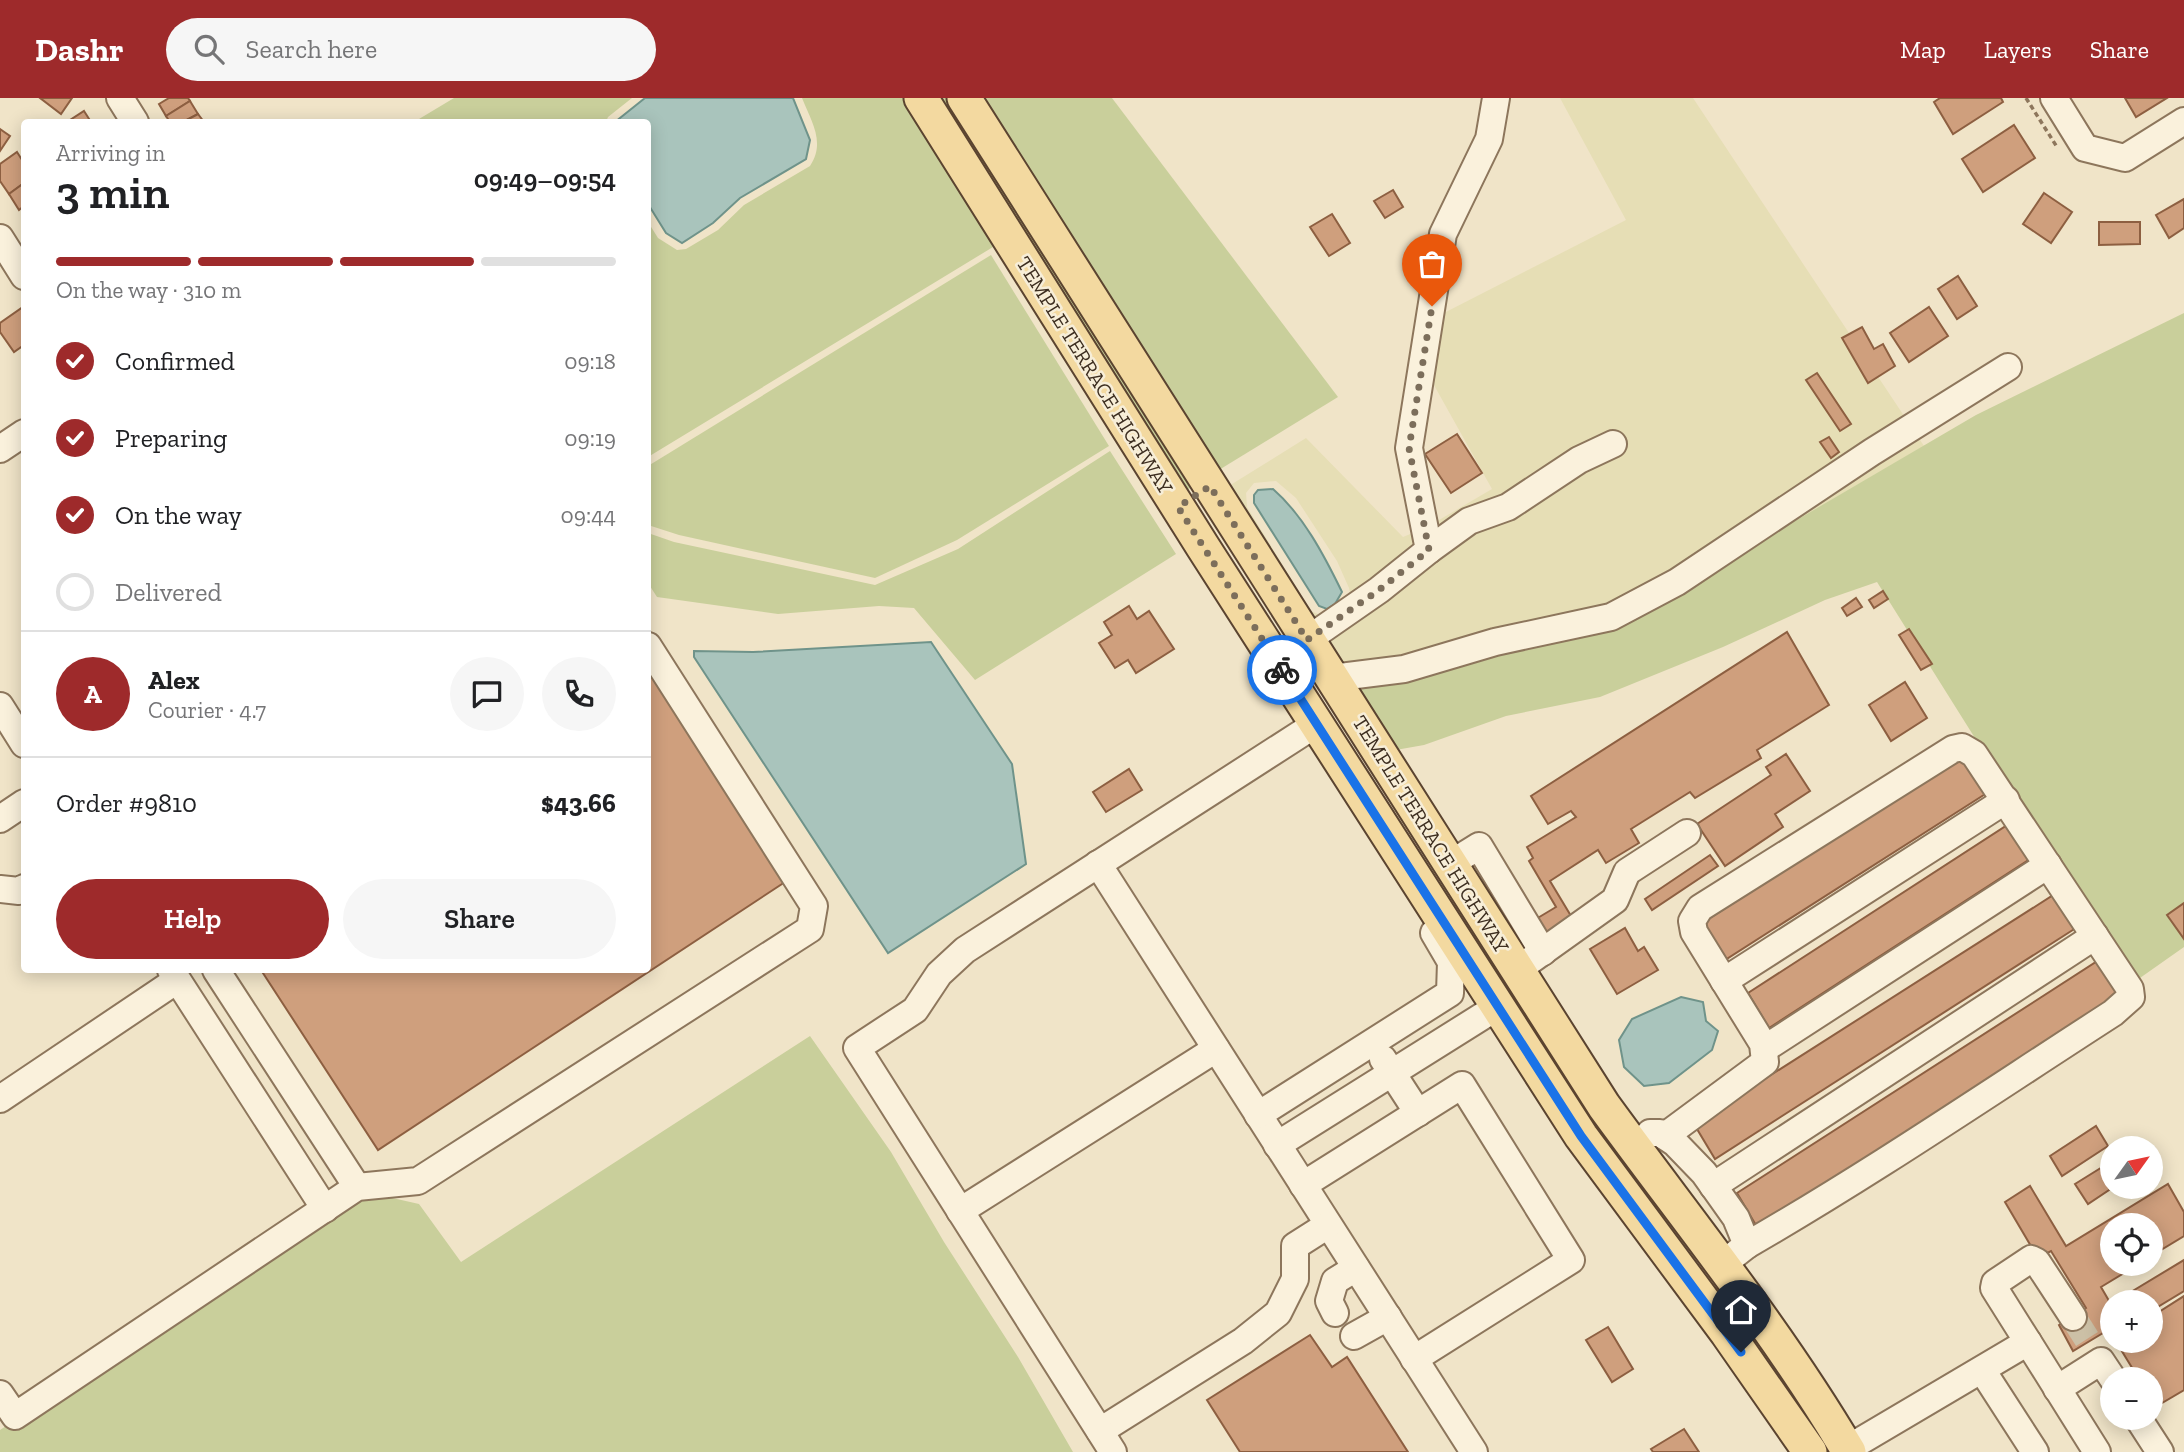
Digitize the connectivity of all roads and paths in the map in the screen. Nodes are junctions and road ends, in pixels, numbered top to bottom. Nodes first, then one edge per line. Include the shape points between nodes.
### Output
1 (120, 98) edge
2 (921, 98) edge
3 (964, 98) edge
4 (1496, 98) edge
5 (2054, 98) edge
6 (133, 119) edge
7 (2184, 121) edge
8 (0, 239) edge
9 (21, 271) edge
10 (2008, 367) dead end
11 (21, 435) edge
12 (1614, 444) dead end
13 (0, 449) edge
14 (1210, 486) junction
15 (1178, 507) junction
16 (1429, 550) junction
17 (1307, 640) junction
18 (651, 651) edge
19 (1332, 678) junction
20 (0, 706) edge
21 (1317, 724) junction
22 (15, 743) edge
23 (2006, 800) junction
24 (21, 805) edge
25 (0, 820) edge
26 (1687, 833) dead end
27 (1098, 864) junction
28 (2055, 876) junction
29 (0, 889) edge
30 (21, 890) edge
31 (1427, 897) junction
32 (2095, 936) junction
33 (1530, 961) junction
34 (218, 973) edge
35 (174, 975) edge
36 (1724, 981) junction
37 (1497, 1007) junction
38 (1373, 1042) junction
39 (1216, 1049) junction
40 (1764, 1049) junction
41 (1391, 1073) junction
42 (0, 1099) edge
43 (1418, 1113) junction
44 (1258, 1115) junction
45 (1665, 1136) junction
46 (1629, 1141) junction
47 (1277, 1145) junction
48 (1303, 1185) junction
49 (1713, 1186) junction
50 (357, 1188) junction
51 (325, 1209) junction
52 (960, 1211) junction
53 (1328, 1225) junction
54 (1735, 1255) junction
55 (1356, 1268) junction
56 (1335, 1313) dead end
57 (2073, 1317) tunnel mouth
58 (1388, 1318) junction
59 (1354, 1336) dead end
60 (2028, 1342) junction
61 (1414, 1359) junction
62 (2101, 1360) edge
63 (1982, 1370) junction
64 (2057, 1389) junction
65 (0, 1394) edge
66 (2146, 1430) edge
67 (1107, 1441) edge
68 (1848, 1451) edge
69 (1474, 1452) edge
70 (1810, 1452) edge
71 (2035, 1452) edge
72 (2097, 1452) edge
73 (2160, 1452) edge

1 - 6 street
2 - 15 main road, TEMPLE TERRACE HIGHWAY
3 - 14 main road, TEMPLE TERRACE HIGHWAY
4 - 16 street via 1489,139 1443,234 1409,448
5 - 7 street via 2085,148 2125,158
8 - 9 street
10 - 19 street via 1677,582 1611,617 1404,668
11 - 13 street
12 - 16 street via 1579,460 1507,507 1469,521
14 - 15 main road
14 - 17 main road, TEMPLE TERRACE HIGHWAY
15 - 21 main road, TEMPLE TERRACE HIGHWAY
16 - 17 street
17 - 19 main road, TEMPLE TERRACE HIGHWAY
18 - 50 street via 814,906 810,929 418,1181
19 - 33 main road, TEMPLE TERRACE HIGHWAY via 1450,864
20 - 22 street
21 - 27 street
21 - 31 main road, TEMPLE TERRACE HIGHWAY
23 - 28 street
23 - 36 street
23 - 36 street via 1974,754 1962,747 1953,749 1700,908 1692,921 1694,932
24 - 25 street
26 - 33 street via 1627,872 1615,900
27 - 39 street
27 - 52 street via 965,950 939,974 915,1010 857,1048
28 - 32 street
28 - 40 street
29 - 30 street
31 - 37 main road, TEMPLE TERRACE HIGHWAY
31 - 38 street via 1432,930 1451,962 1450,993
32 - 49 street
32 - 54 street via 2130,989 2131,997 2113,1013
33 - 46 main road, TEMPLE TERRACE HIGHWAY via 1604,1106
34 - 50 street
35 - 42 street
35 - 51 street
36 - 40 street
37 - 41 street
37 - 70 main road, TEMPLE TERRACE HIGHWAY via 1581,1136
38 - 41 street
38 - 44 street
39 - 44 street
39 - 52 street
40 - 45 street via 1765,1062
41 - 43 street
41 - 47 street
43 - 48 street
43 - 61 street via 1462,1085 1571,1259
44 - 47 street
45 - 46 street via 1647,1133
45 - 49 street
46 - 54 main road, TEMPLE TERRACE HIGHWAY
47 - 48 street
48 - 53 street
49 - 54 street via 1736,1218
50 - 51 street
51 - 65 street via 15,1416
52 - 67 street
53 - 55 street
53 - 67 street via 1295,1246 1295,1279 1278,1313
54 - 68 main road, TEMPLE TERRACE HIGHWAY
55 - 56 street via 1335,1281 1329,1301
55 - 58 street
57 - 60 street via 2031,1259 1994,1288
58 - 59 street
58 - 61 street
60 - 63 street
60 - 64 street
61 - 69 street
62 - 64 street
63 - 68 street
63 - 71 street
64 - 72 street
66 - 73 street

